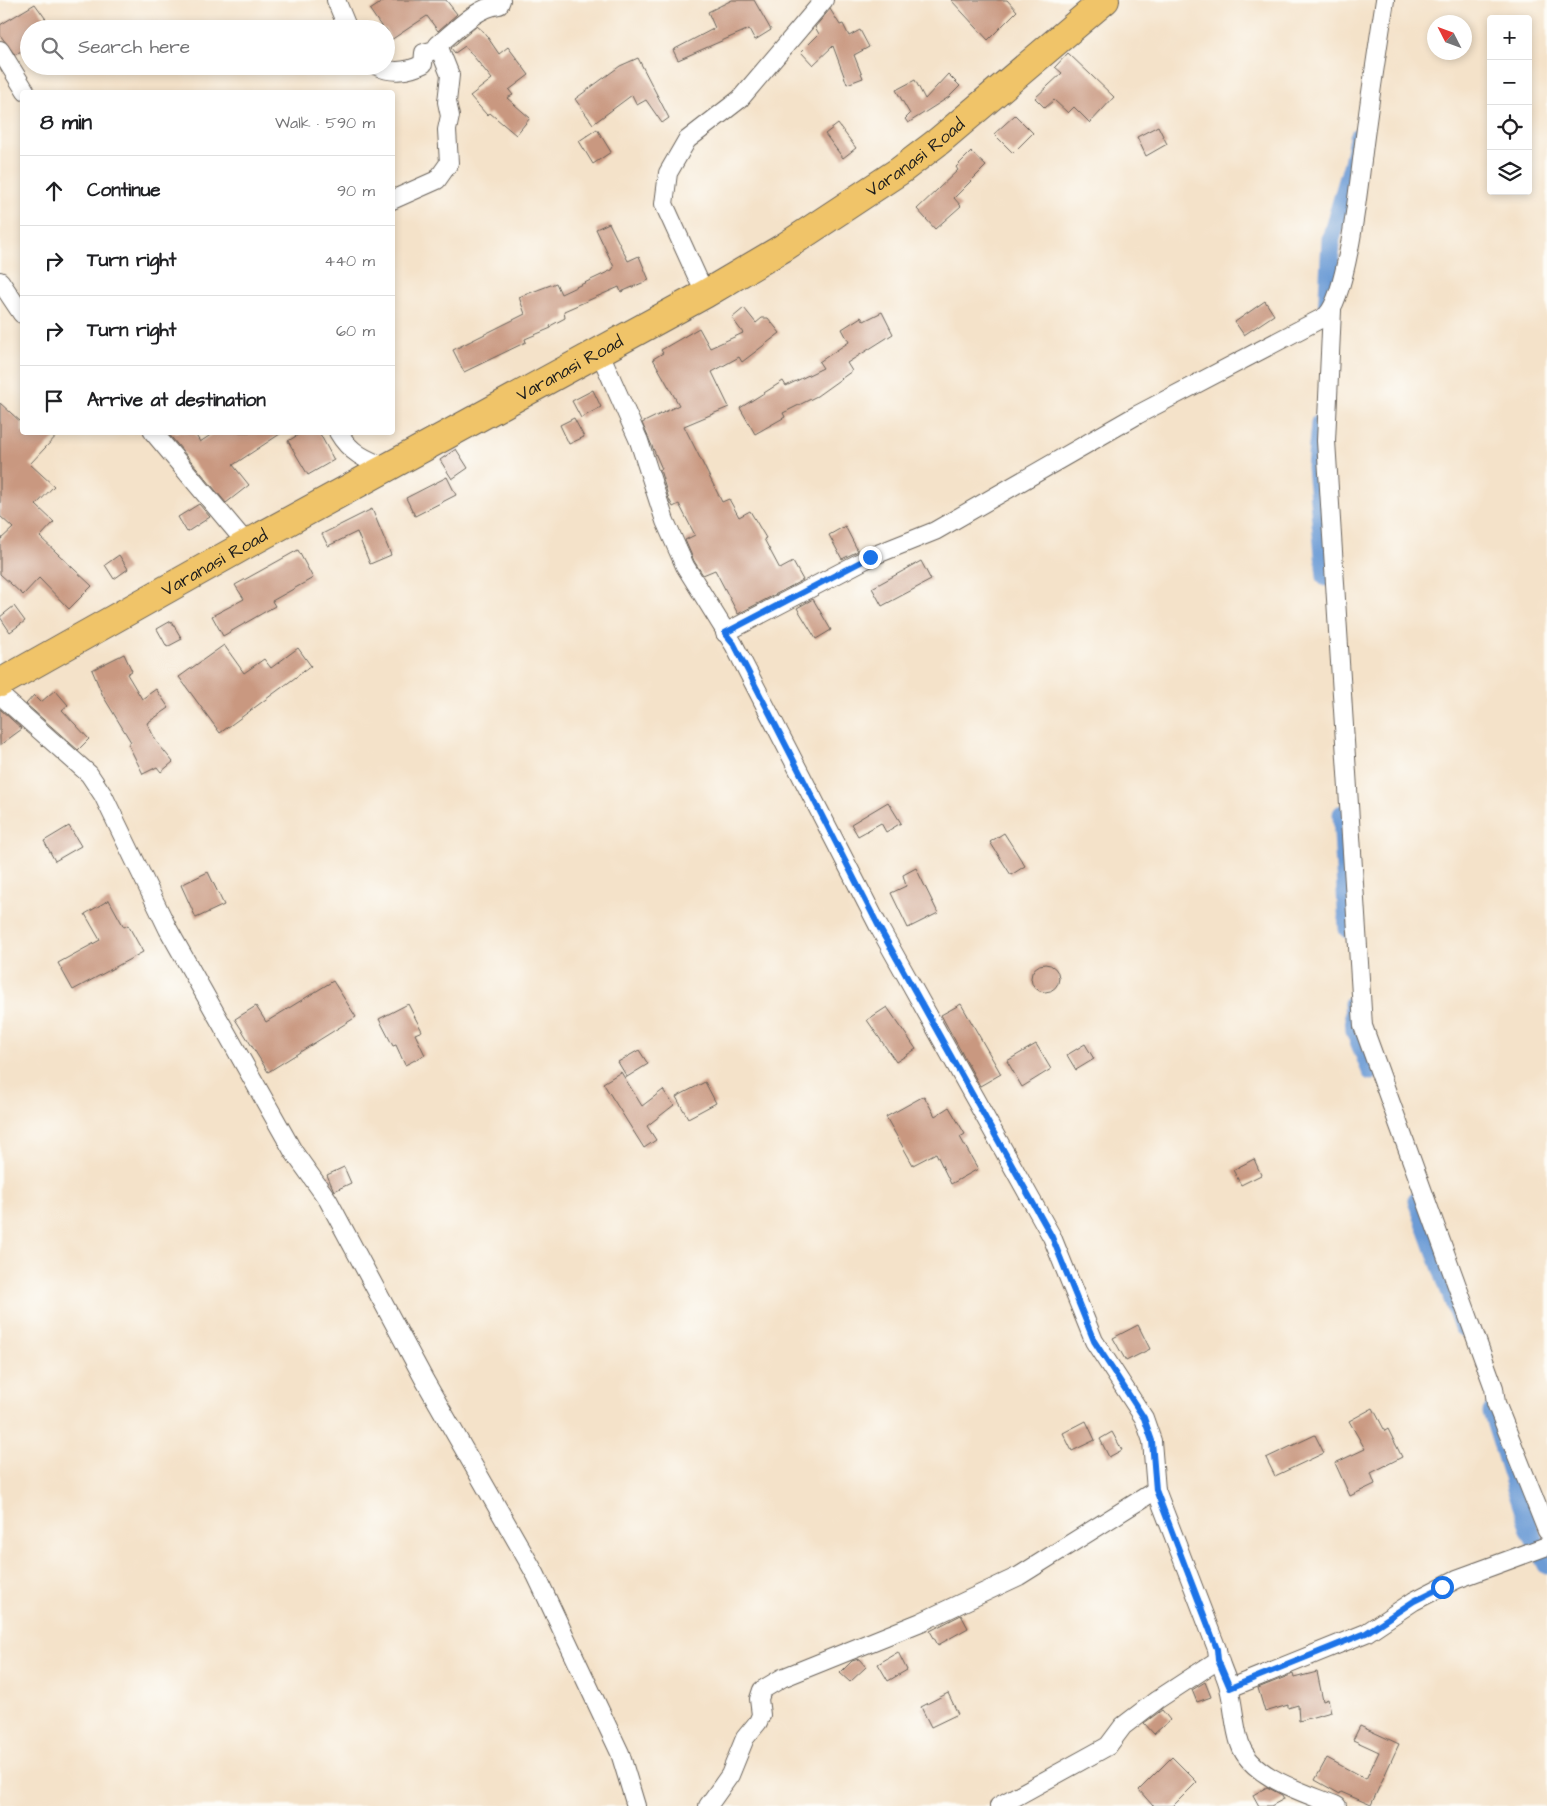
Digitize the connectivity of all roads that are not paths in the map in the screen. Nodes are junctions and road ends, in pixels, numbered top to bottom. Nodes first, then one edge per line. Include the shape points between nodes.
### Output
1 (336, 0) edge
2 (501, 0) edge
3 (824, 0) edge
4 (1105, 0) edge
5 (1385, 0) edge
6 (344, 20) edge
7 (438, 45) junction
8 (0, 50) edge
9 (395, 70) edge
10 (25, 90) edge
11 (395, 199) edge
12 (0, 281) edge
13 (705, 294) junction
14 (1332, 310) junction
15 (20, 311) edge
16 (599, 351) junction
17 (156, 435) edge
18 (340, 435) edge
19 (388, 468) junction
20 (247, 544) junction
21 (725, 633) junction
22 (0, 683) edge
23 (0, 695) edge
24 (1156, 1490) junction
25 (1547, 1531) edge
26 (1541, 1549) edge
27 (1218, 1660) junction
28 (1230, 1688) junction
29 (636, 1806) edge
30 (708, 1806) edge
31 (999, 1806) edge
32 (1337, 1806) edge

1 - 6 street
2 - 7 street via 499,5 482,11
3 - 13 street via 740,99 687,140 668,173 664,204
4 - 13 highway, Varanasi Road via 986,103 901,170 783,248
5 - 14 street via 1350,242 1342,282
7 - 9 street via 435,50 424,53 424,64 414,69
7 - 11 street via 450,75 447,102 450,116 447,130 449,163 437,180
8 - 10 street
12 - 15 street
13 - 16 highway, Varanasi Road
14 - 21 street via 1316,322 1137,415 934,531 870,557
14 - 25 street via 1326,441 1363,1026 1494,1388 1496,1403
16 - 19 highway, Varanasi Road
16 - 21 street via 639,441 674,543
17 - 20 street
18 - 19 street via 360,457
19 - 20 highway, Varanasi Road
20 - 22 highway, Varanasi Road
21 - 24 street via 734,644 879,927 1052,1237 1094,1341 1144,1418 1152,1441
23 - 29 street via 89,774 104,795 168,929 293,1150 328,1200 425,1381 536,1574 620,1753
24 - 27 street via 1217,1649
24 - 30 street via 1019,1576 921,1622 782,1678 762,1690 758,1699 758,1722 745,1738 730,1775
26 - 28 street via 1456,1579 1414,1601 1366,1633
27 - 28 street
27 - 31 street via 1123,1726 1108,1746
28 - 32 street via 1240,1747 1250,1762 1279,1782

